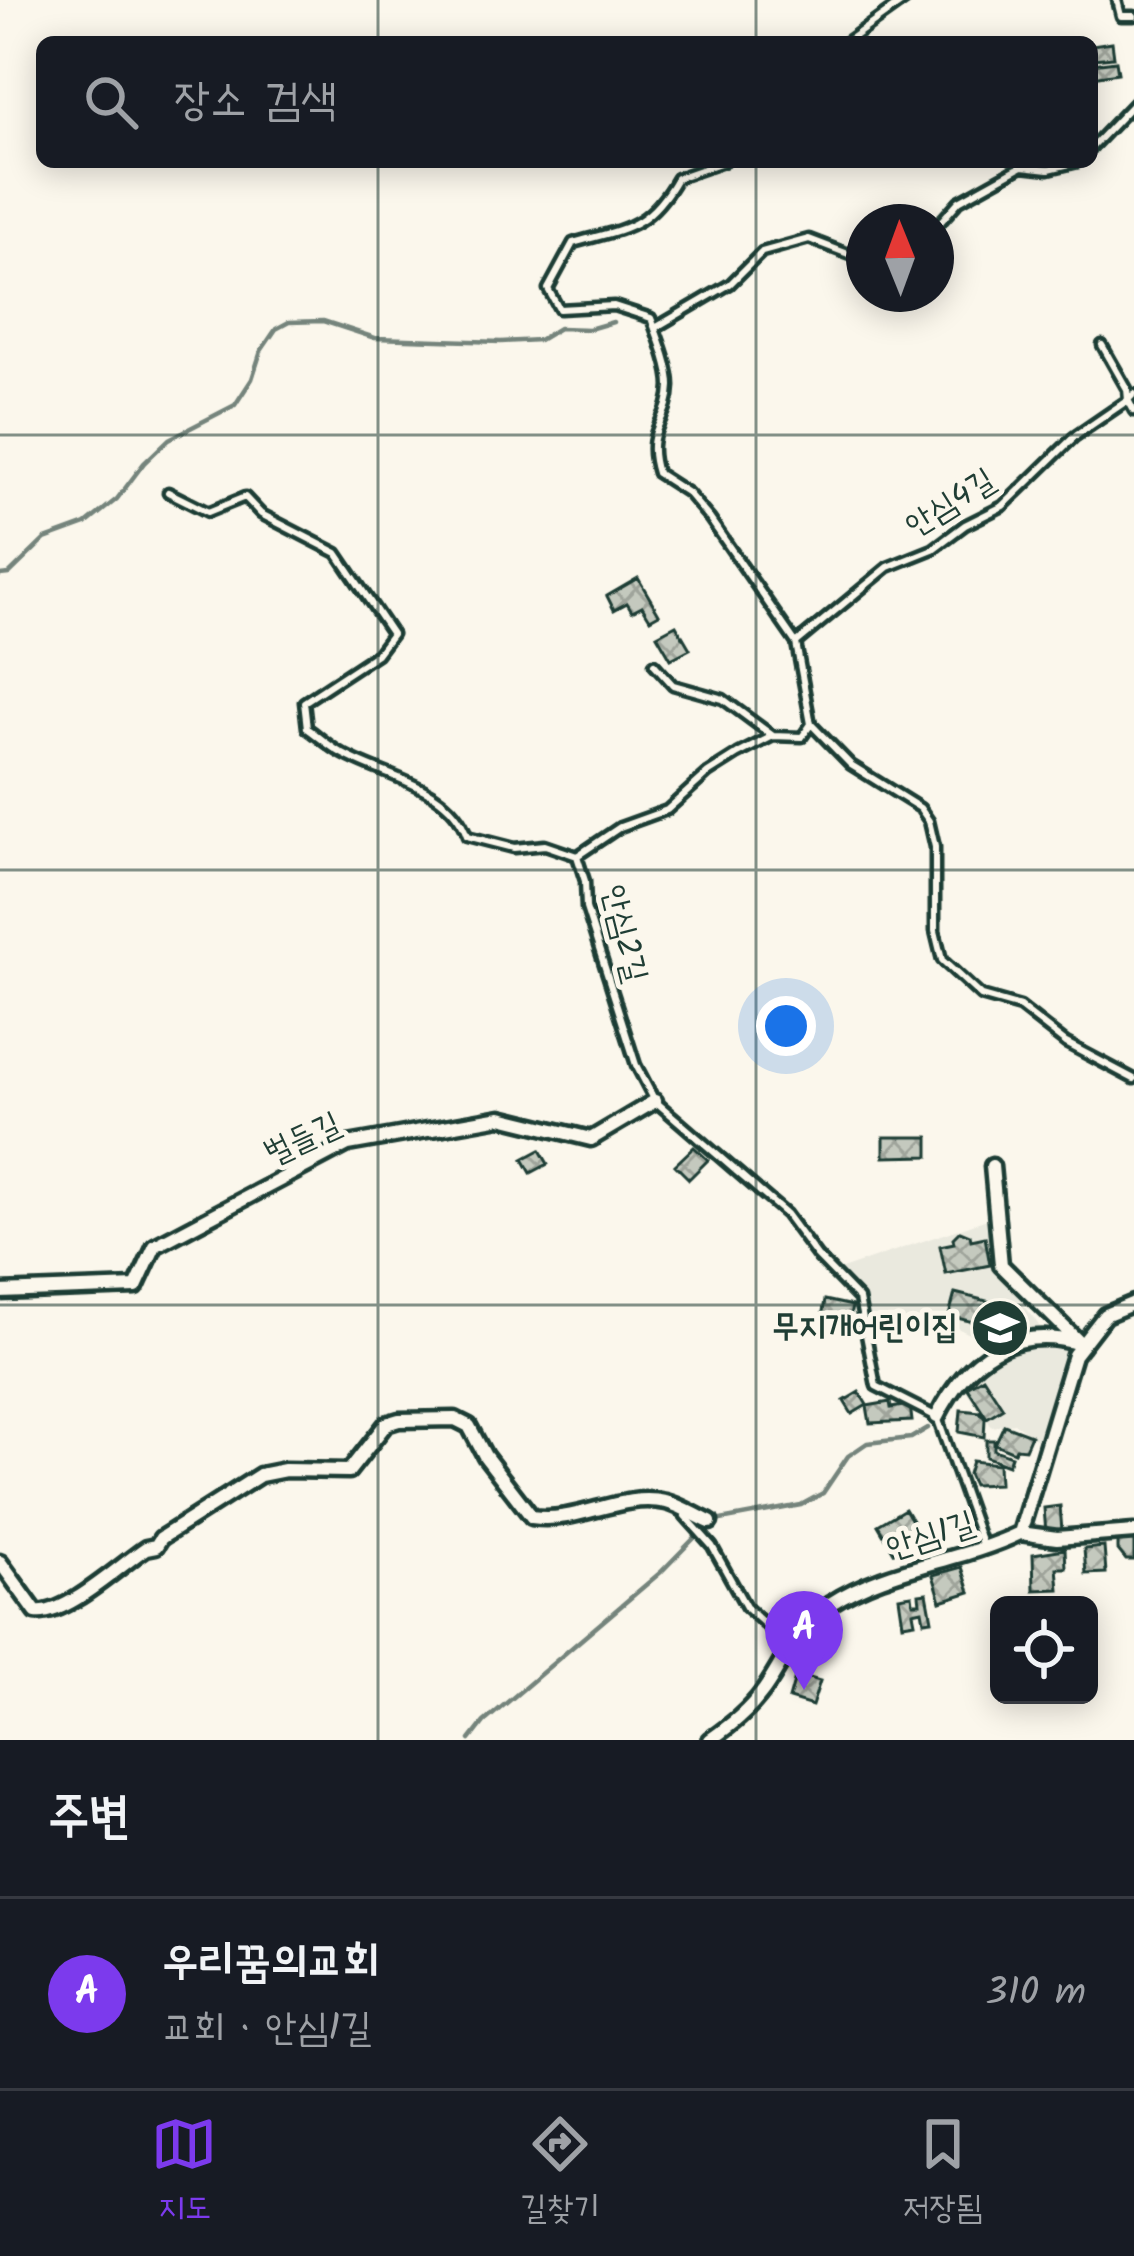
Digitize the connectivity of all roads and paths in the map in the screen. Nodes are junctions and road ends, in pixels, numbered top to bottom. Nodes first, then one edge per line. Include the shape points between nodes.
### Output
1 (905, 0) edge
2 (1117, 0) edge
3 (1134, 16) edge
4 (854, 36) edge
5 (1134, 103) edge
6 (1098, 141) edge
7 (706, 168) edge
8 (1018, 168) edge
9 (954, 207) edge
10 (846, 253) edge
11 (655, 328) junction
12 (1102, 345) dead end
13 (1131, 397) edge
14 (1134, 411) edge
15 (168, 491) dead end
16 (796, 643) junction
17 (654, 664) dead end
18 (811, 724) junction
19 (773, 736) junction
20 (577, 856) junction
21 (1134, 1079) edge
22 (655, 1101) junction
23 (992, 1166) dead end
24 (0, 1292) edge
25 (1134, 1304) edge
26 (1082, 1345) junction
27 (938, 1417) junction
28 (685, 1516) dead end
29 (710, 1522) dead end
30 (1134, 1532) edge
31 (1020, 1533) junction
32 (984, 1551) junction
33 (0, 1562) edge
34 (788, 1645) junction
35 (710, 1740) edge

1 - 4 lane
2 - 3 lane via 1121,16
5 - 6 lane
7 - 11 lane via 677,178 659,210 572,243 548,289 559,308 614,306 651,319
8 - 9 lane
10 - 11 lane via 809,239 762,252 730,284
11 - 16 lane via 670,386 650,452 657,473 710,519
12 - 13 lane
13 - 14 lane
13 - 16 lane, 안심4길 via 1074,437 1004,506 888,567
15 - 20 lane, 안심2길 via 208,512 245,497 261,514 337,553 392,634 377,654 304,702 307,728 340,752 410,781 460,816 467,836
16 - 18 lane
17 - 19 lane via 673,685 723,699
18 - 19 lane via 802,737
18 - 21 lane via 851,765 928,821 942,960 981,996 1021,1006 1066,1043
19 - 20 lane via 708,772 667,810 620,827
20 - 22 lane, 안심2길 via 586,908
22 - 24 street, 벌들길 via 591,1139 501,1117 348,1144 154,1246 136,1287
22 - 27 lane, 안심2길 via 786,1214 859,1299 877,1386
23 - 26 street via 1001,1265
25 - 26 street, 안심1길 via 1105,1316
26 - 27 street via 1054,1336 1010,1342 952,1387
26 - 31 street, 안심1길
27 - 32 lane
28 - 34 lane via 746,1607
29 - 33 street via 670,1502 635,1500 532,1517 469,1426 399,1420 373,1437 349,1471 285,1470 245,1481 48,1614 36,1612
30 - 31 street, 안심1길
31 - 32 street, 안심1길
32 - 34 street, 안심1길 via 858,1589
34 - 35 street, 안심1길 via 765,1688

